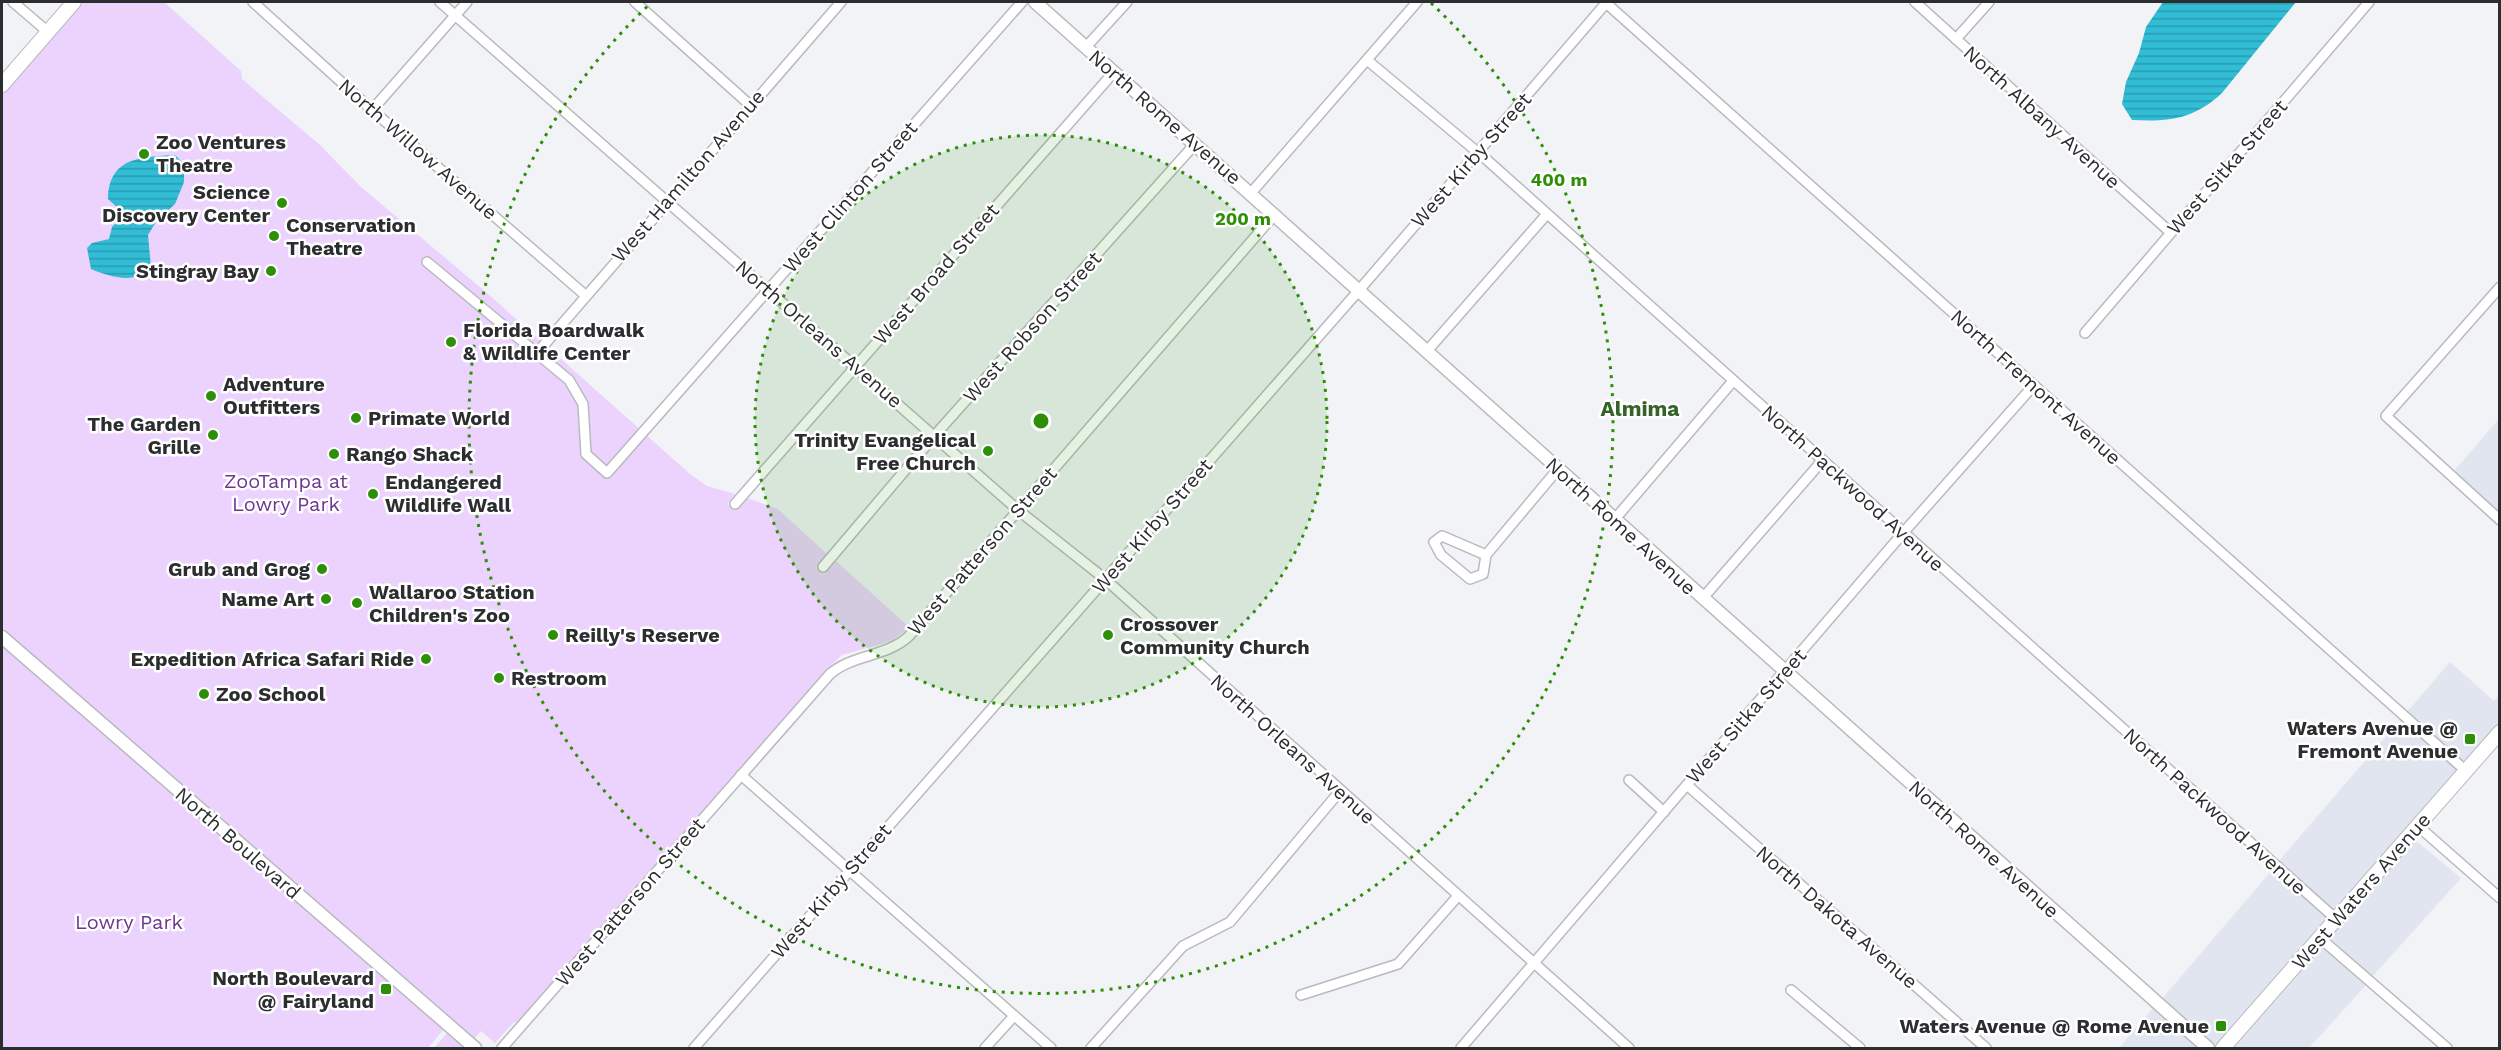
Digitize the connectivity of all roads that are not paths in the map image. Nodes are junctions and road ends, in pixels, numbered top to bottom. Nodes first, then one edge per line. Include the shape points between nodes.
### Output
1 (13, 2) edge
2 (74, 2) edge
3 (253, 2) edge
4 (440, 2) edge
5 (467, 2) edge
6 (635, 2) edge
7 (1023, 2) edge
8 (1035, 2) edge
9 (1127, 2) edge
10 (1417, 2) edge
11 (1606, 2) edge
12 (1915, 2) edge
13 (1989, 2) edge
14 (2369, 2) edge
15 (837, 3) edge
16 (455, 15) junction
17 (48, 32) junction
18 (1956, 39) junction
19 (1086, 47) junction
20 (1367, 60) junction
21 (1114, 72) junction
22 (2, 85) edge
23 (750, 105) junction
24 (372, 110) junction
25 (1195, 144) junction
26 (1478, 153) junction
27 (1251, 193) junction
28 (665, 202) junction
29 (1275, 214) junction
30 (1547, 214) junction
31 (2170, 232) junction
32 (428, 262) dead end
33 (768, 290) junction
34 (1359, 290) junction
35 (2498, 292) edge
36 (585, 295) junction
37 (2085, 333) dead end
38 (1427, 351) junction
39 (537, 353) junction
40 (856, 364) junction
41 (1733, 381) junction
42 (2034, 385) junction
43 (935, 435) junction
44 (1822, 461) junction
45 (1558, 469) junction
46 (735, 504) dead end
47 (1018, 510) junction
48 (1614, 520) junction
49 (2499, 520) edge
50 (1904, 533) junction
51 (1486, 555) junction
52 (823, 567) dead end
53 (1105, 579) junction
54 (1702, 599) junction
55 (2, 637) edge
56 (1784, 671) junction
57 (2499, 732) edge
58 (2466, 771) junction
59 (741, 775) junction
60 (1629, 780) dead end
61 (1687, 785) junction
62 (1340, 791) junction
63 (1664, 812) junction
64 (2418, 826) junction
65 (850, 870) junction
66 (1458, 896) junction
67 (2499, 898) edge
68 (2336, 919) junction
69 (2320, 938) junction
70 (1534, 964) junction
71 (1791, 990) dead end
72 (1301, 996) dead end
73 (1014, 1016) junction
74 (475, 1048) edge
75 (502, 1048) edge
76 (694, 1048) edge
77 (986, 1048) edge
78 (1051, 1048) edge
79 (1091, 1048) edge
80 (1461, 1048) edge
81 (1629, 1048) edge
82 (1860, 1048) edge
83 (1986, 1048) edge
84 (2208, 1048) edge
85 (2223, 1048) edge
86 (2447, 1048) edge

1 - 17 street
2 - 17 main road
3 - 24 street, North Willow Avenue
4 - 16 street, North Orleans Avenue
5 - 16 street
6 - 23 street
7 - 33 street, West Clinton Street
8 - 19 street, North Rome Avenue
9 - 19 street
10 - 20 street
11 - 26 street, West Kirby Street
11 - 42 street, North Fremont Avenue
12 - 18 street, North Albany Avenue
13 - 18 street
14 - 31 street, West Sitka Street
15 - 23 street, West Hamilton Avenue
16 - 24 street
16 - 28 street, North Orleans Avenue
17 - 22 main road
18 - 31 street, North Albany Avenue
19 - 21 street, North Rome Avenue
20 - 26 street, North Packwood Avenue
20 - 27 street
21 - 25 street, North Rome Avenue
21 - 40 street, West Broad Street
23 - 28 street, West Hamilton Avenue
24 - 36 street, North Willow Avenue
25 - 27 street, North Rome Avenue
25 - 43 street, West Robson Street
26 - 30 street, North Packwood Avenue
26 - 34 street, West Kirby Street
27 - 29 street, North Rome Avenue
28 - 33 street, North Orleans Avenue
28 - 36 street, West Hamilton Avenue
29 - 34 street, North Rome Avenue
29 - 47 street, West Patterson Street
30 - 38 street
30 - 41 street, North Packwood Avenue
31 - 37 street, West Sitka Street
32 - 39 street
33 - 39 street, West Clinton Street via 607,473 586,454 583,404 569,380
33 - 40 street, North Orleans Avenue
34 - 38 street, North Rome Avenue
34 - 53 street, West Kirby Street
35 - 49 street via 2386,416
36 - 39 street, West Hamilton Avenue
38 - 45 street, North Rome Avenue
40 - 43 street, North Orleans Avenue
40 - 46 street, West Broad Street
41 - 44 street, North Packwood Avenue
41 - 48 street
42 - 50 street, West Sitka Street
42 - 58 street, North Fremont Avenue
43 - 47 street, North Orleans Avenue
43 - 52 street, West Robson Street
44 - 50 street, North Packwood Avenue
44 - 54 street
45 - 48 street, North Rome Avenue
45 - 51 street
47 - 53 street, North Orleans Avenue
47 - 59 street, West Patterson Street via 909,636 891,648 856,658 836,669
48 - 54 street, North Rome Avenue
50 - 56 street, West Sitka Street
50 - 68 street, North Packwood Avenue
51 - 51 street via 1483,574 1470,579 1441,555 1434,542 1446,537
53 - 62 street, North Orleans Avenue
53 - 65 street, West Kirby Street
54 - 56 street, North Rome Avenue
55 - 74 street, North Boulevard
56 - 61 street, West Sitka Street
56 - 84 street, North Rome Avenue
57 - 58 main road, West Waters Avenue
58 - 64 main road, West Waters Avenue
59 - 65 street
59 - 75 street, West Patterson Street
60 - 63 street
61 - 63 street, West Sitka Street
61 - 83 street, North Dakota Avenue
62 - 66 street, North Orleans Avenue
62 - 79 street via 1230,922 1183,946
63 - 70 street, West Sitka Street
64 - 67 street
64 - 68 main road, West Waters Avenue
65 - 73 street
65 - 76 street, West Kirby Street
66 - 70 street, North Orleans Avenue
66 - 72 street via 1398,964
68 - 69 main road, West Waters Avenue
69 - 85 main road, West Waters Avenue
69 - 86 street
70 - 80 street, West Sitka Street
70 - 81 street, North Orleans Avenue
71 - 82 street
73 - 77 street
73 - 78 street

